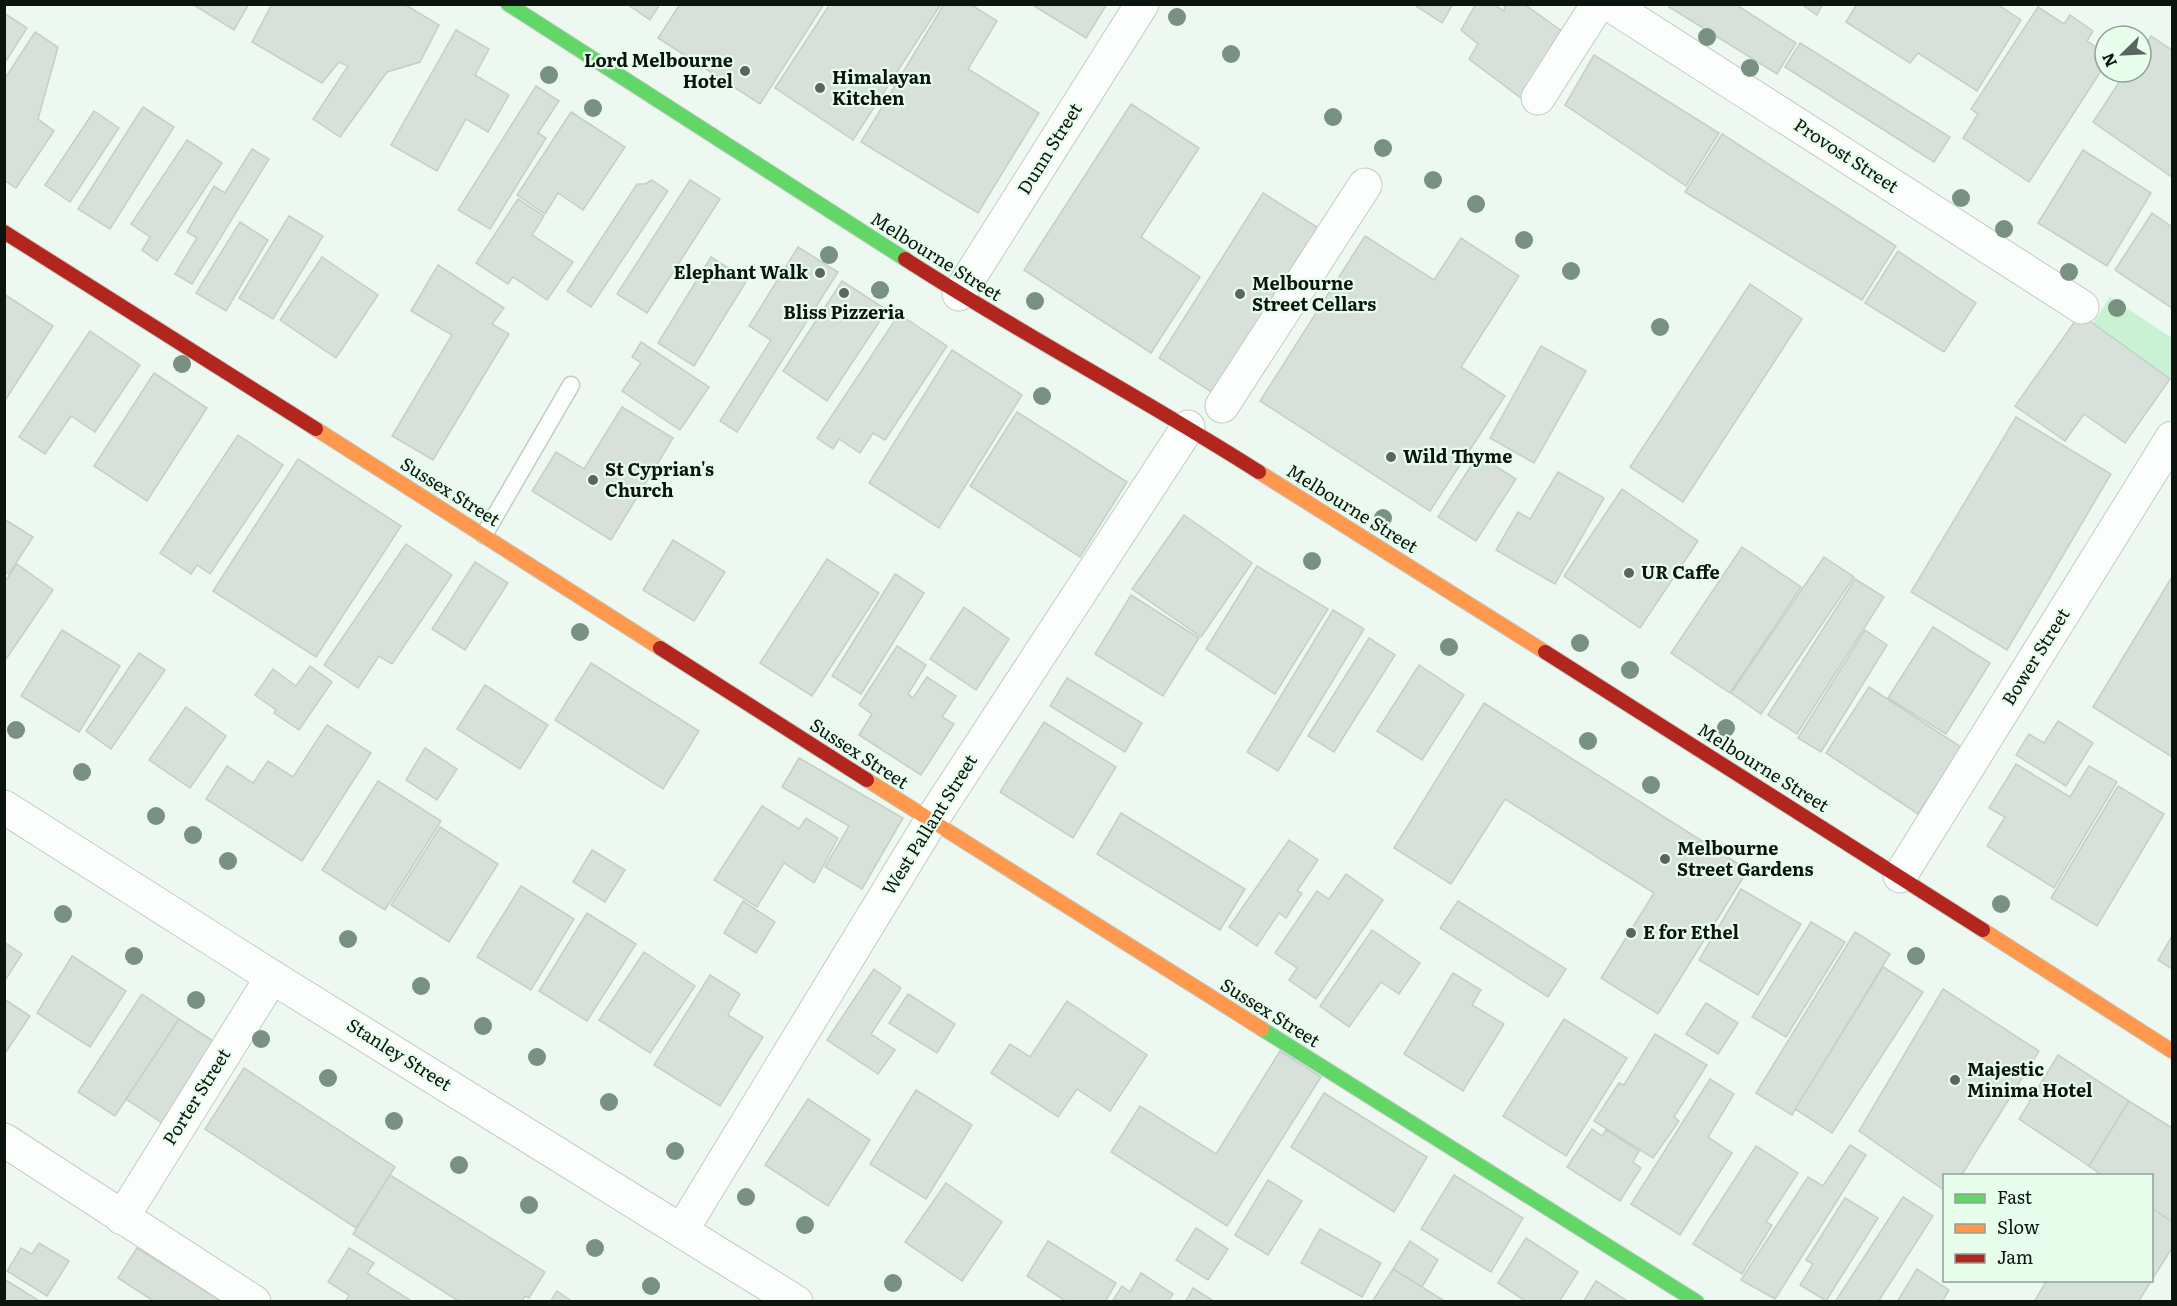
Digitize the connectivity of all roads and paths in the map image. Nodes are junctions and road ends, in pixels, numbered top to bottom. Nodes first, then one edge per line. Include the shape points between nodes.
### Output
1 (507, 4) edge
2 (1142, 4) edge
3 (1598, 4) edge
4 (1609, 4) edge
5 (1538, 98) dead end
6 (1365, 185) dead end
7 (4, 232) edge
8 (959, 294) junction
9 (2082, 307) dead end
10 (571, 385) dead end
11 (1222, 406) dead end
12 (1188, 427) junction
13 (2172, 438) edge
14 (484, 535) junction
15 (4, 807) edge
16 (932, 821) junction
17 (1900, 876) junction
18 (272, 977) junction
19 (2172, 1051) edge
20 (4, 1140) edge
21 (122, 1218) junction
22 (682, 1230) junction
23 (254, 1302) edge
24 (796, 1302) edge
25 (1697, 1302) edge

1 - 8 street, Melbourne Street
2 - 8 street, Dunn Street
3 - 5 street
4 - 9 street, Provost Street
6 - 11 street
7 - 14 street, Sussex Street
8 - 12 street, Melbourne Street
10 - 14 lane
12 - 16 street, West Pallant Street
12 - 17 street, Melbourne Street
13 - 17 street, Bower Street
14 - 16 street, Sussex Street
15 - 18 street, Stanley Street
16 - 22 street, West Pallant Street
16 - 25 street, Sussex Street
17 - 19 street, Melbourne Street
18 - 21 street, Porter Street
18 - 22 street, Stanley Street
20 - 21 street
21 - 23 street
22 - 24 street, Stanley Street

